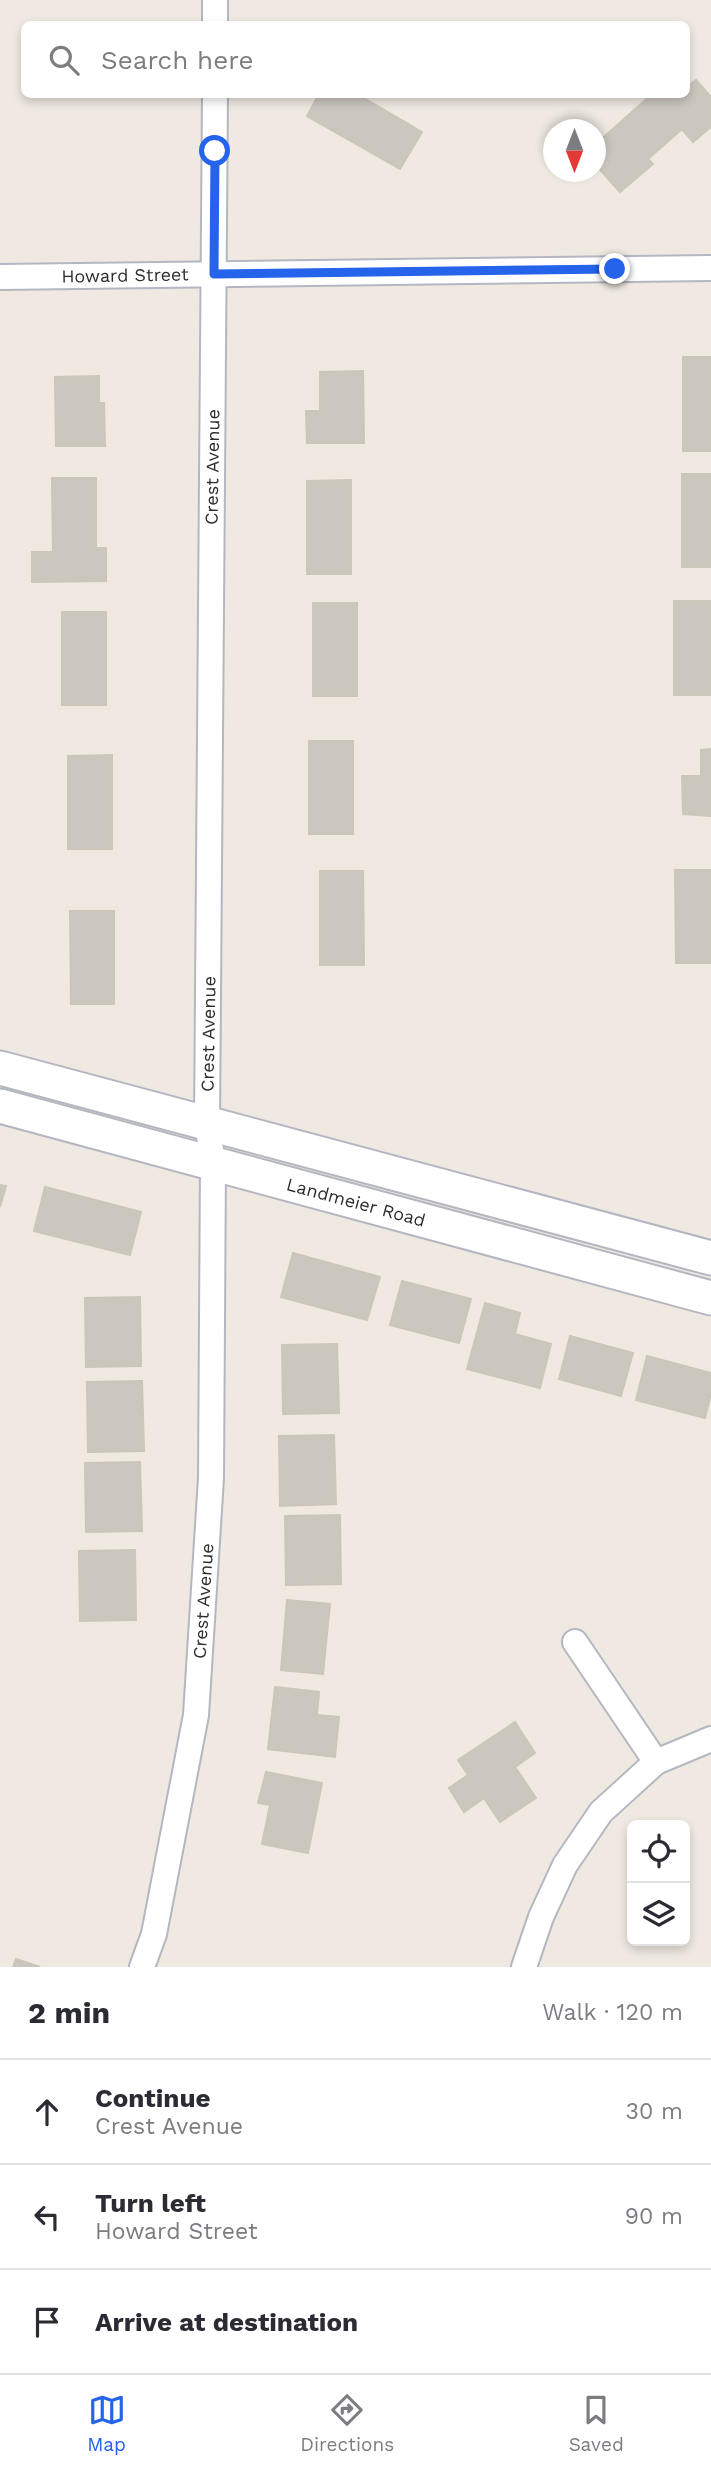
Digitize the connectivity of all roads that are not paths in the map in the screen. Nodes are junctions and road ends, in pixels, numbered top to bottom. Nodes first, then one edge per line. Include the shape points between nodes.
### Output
1 (215, 0) edge
2 (215, 21) edge
3 (215, 98) edge
4 (711, 268) edge
5 (214, 274) junction
6 (0, 277) edge
7 (0, 1068) edge
8 (0, 1106) edge
9 (207, 1124) junction
10 (213, 1163) junction
11 (711, 1258) edge
12 (711, 1298) edge
13 (575, 1642) dead end
14 (711, 1739) edge
15 (656, 1762) junction
16 (142, 1967) edge
17 (524, 1967) edge

1 - 2 street
3 - 5 street, Crest Avenue
4 - 5 street, Howard Street
5 - 6 street, Howard Street
5 - 9 street, Crest Avenue
7 - 9 street
8 - 10 street, Landmeier Road
9 - 10 street, Crest Avenue
9 - 11 street
10 - 12 street, Landmeier Road
10 - 16 street, Crest Avenue via 211,1478 196,1715 154,1934
13 - 15 street
14 - 15 street
15 - 17 street via 601,1812 565,1865

